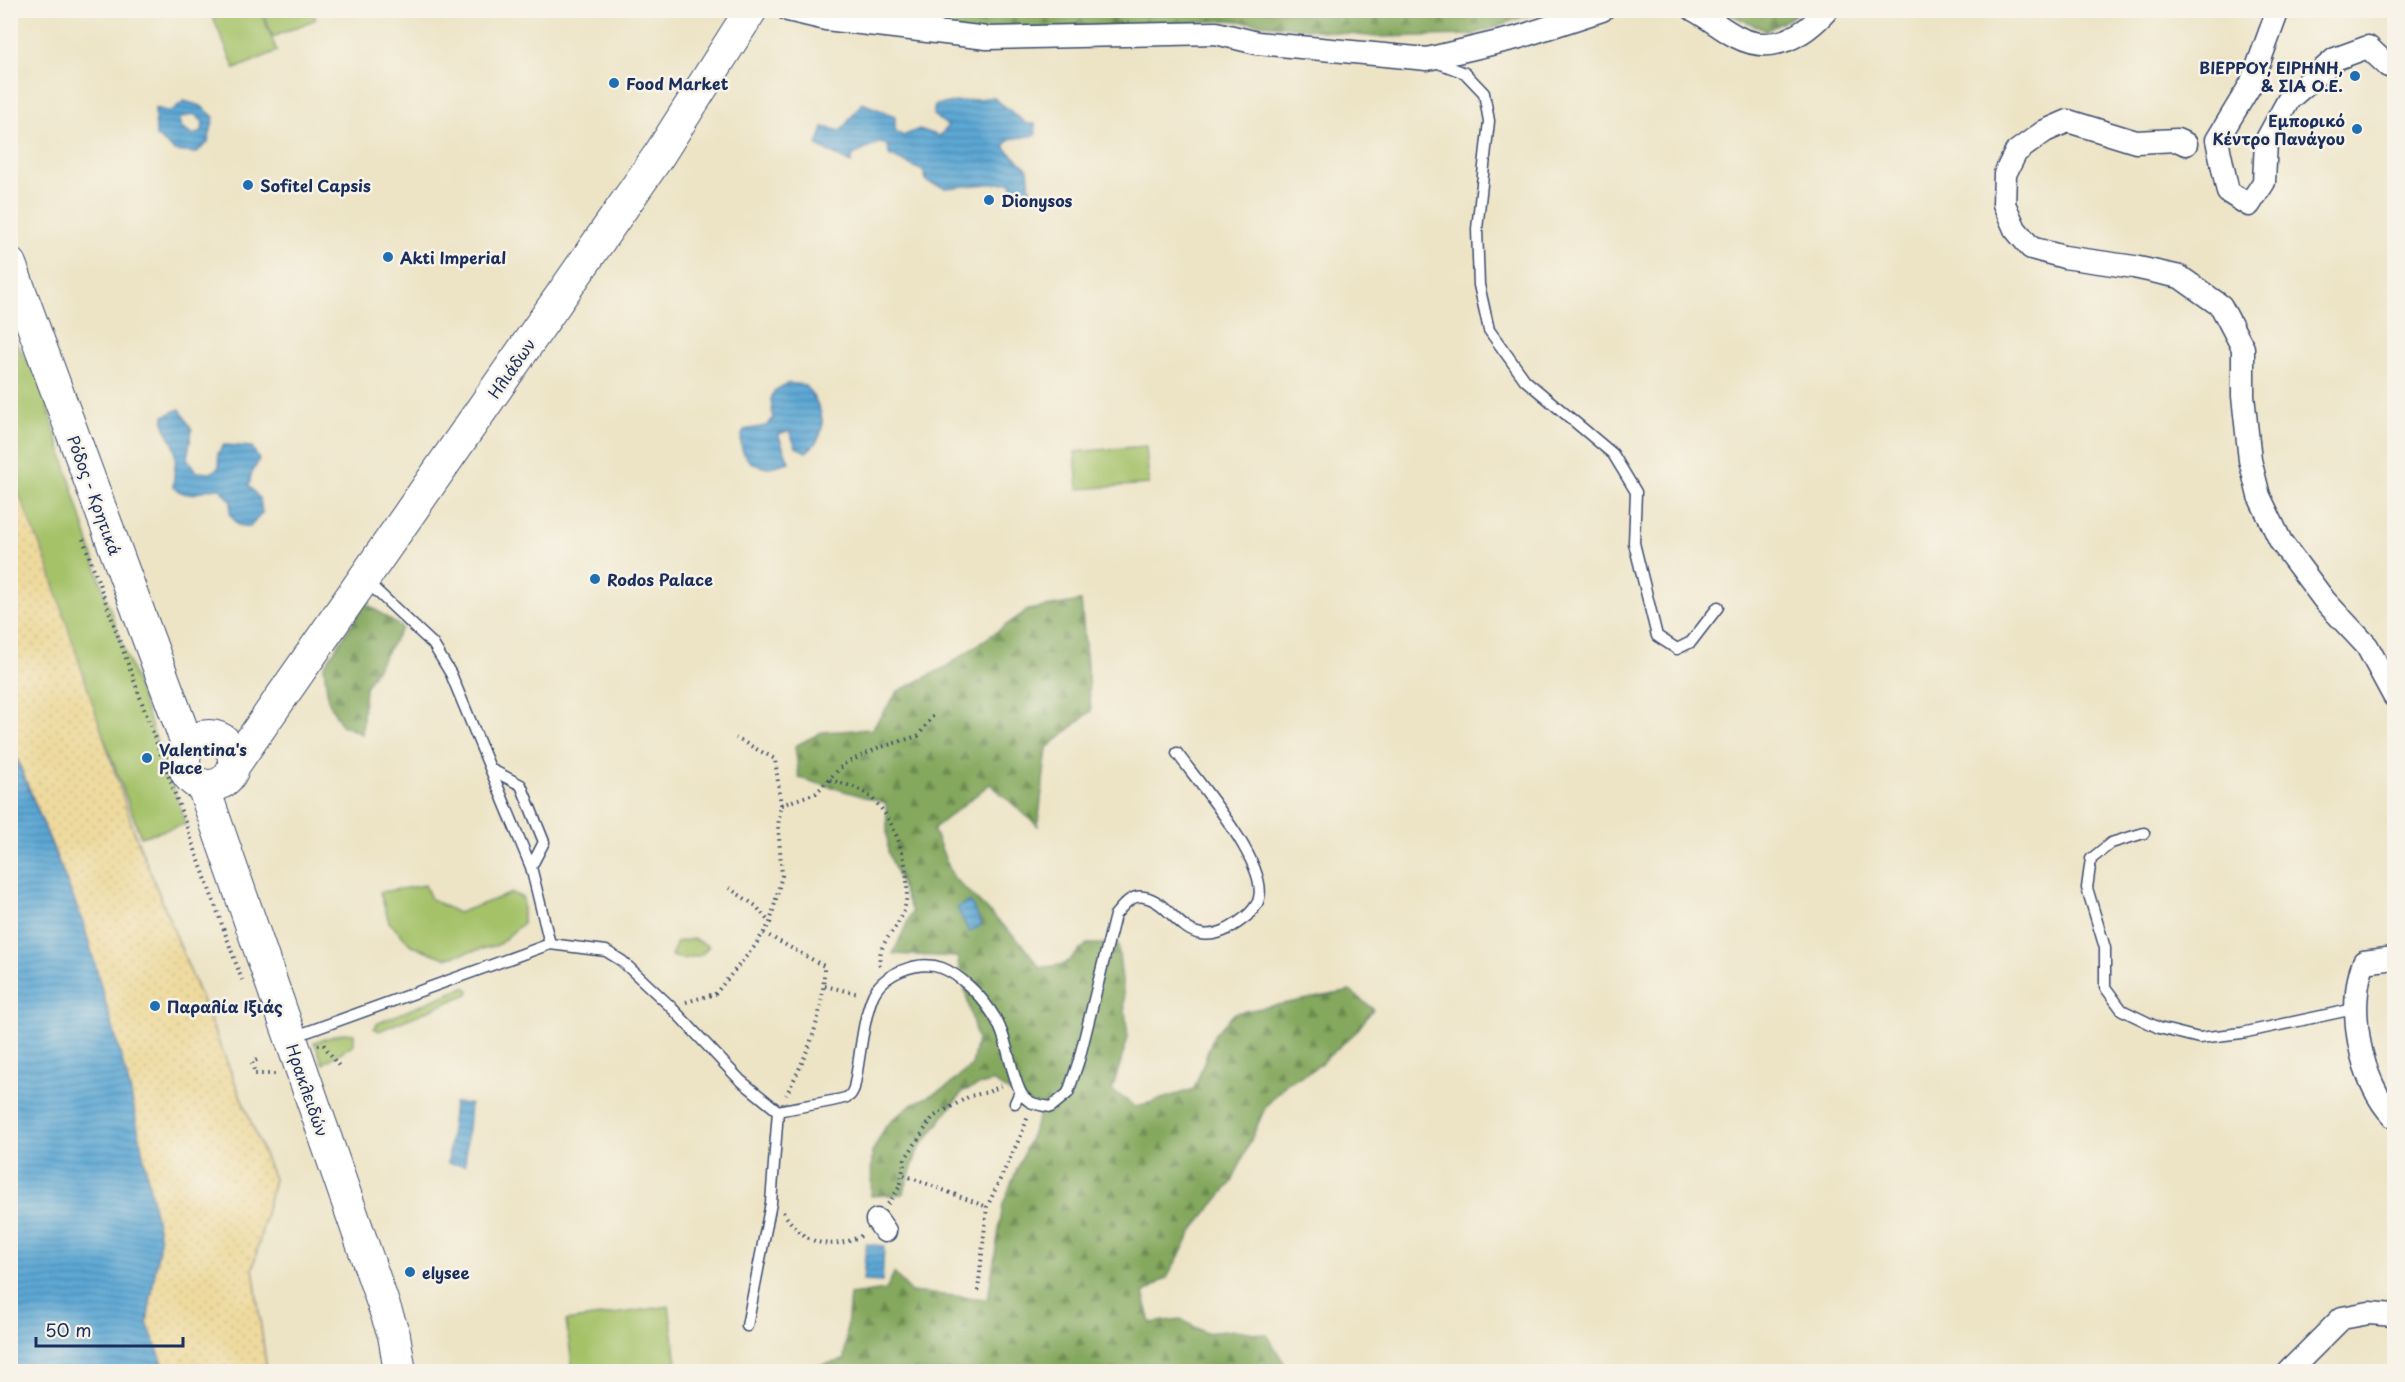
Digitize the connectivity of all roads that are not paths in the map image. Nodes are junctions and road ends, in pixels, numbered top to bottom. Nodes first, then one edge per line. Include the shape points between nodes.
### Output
1 (751, 10) edge
2 (788, 10) edge
3 (1602, 10) edge
4 (1694, 10) edge
5 (1827, 10) edge
6 (2278, 10) edge
7 (1427, 59) junction
8 (2388, 66) dead end
9 (2186, 144) dead end
10 (10, 264) edge
11 (363, 579) junction
12 (1718, 607) dead end
13 (2394, 696) edge
14 (1176, 753) dead end
15 (208, 762) junction
16 (492, 770) junction
17 (2144, 833) dead end
18 (531, 867) junction
19 (550, 944) junction
20 (2394, 958) edge
21 (2354, 1009) junction
22 (301, 1042) junction
23 (1020, 1092) junction
24 (1016, 1103) dead end
25 (778, 1111) junction
26 (2394, 1117) edge
27 (2394, 1315) edge
28 (747, 1326) dead end
29 (400, 1371) edge
30 (2288, 1371) edge

1 - 11 main road, Ηλιάδων via 659,155
2 - 7 street via 826,19 987,38 1216,33 1257,43
3 - 7 street via 1516,38
4 - 5 street via 1736,37 1771,44 1790,40 1813,26
6 - 8 street via 2251,84 2217,140 2228,192 2249,205 2264,182 2266,141 2289,99 2335,59 2368,47
7 - 12 lane via 1465,73 1484,93 1489,121 1477,230 1479,285 1489,330 1525,380 1613,454 1636,492 1634,543 1657,636 1677,649 1691,642
9 - 13 street via 2177,140 2136,142 2068,121 2045,131 2016,152 2006,174 2004,204 2015,229 2031,248 2180,277 2221,306 2243,348 2243,396 2250,460 2259,496 2281,542 2325,601 2367,646
10 - 15 main road, Ρόδος - Κρητικά
11 - 15 main road, Ηλιάδων via 265,721
11 - 16 lane via 433,644 451,674
14 - 23 lane via 1247,849 1260,885 1259,899 1247,916 1227,931 1202,934 1183,926 1163,907 1144,897 1128,900 1115,915 1068,1093 1051,1107 1032,1103
15 - 22 main road, Ηρακλειδών
16 - 18 lane
16 - 18 lane via 521,785 544,842
17 - 21 lane via 2111,843 2091,859 2087,888 2105,948 2105,987 2122,1010 2159,1028 2199,1038
18 - 19 lane
19 - 22 lane
19 - 25 lane via 606,951 622,961 740,1080
20 - 21 street via 2364,962
21 - 26 street via 2365,1064 2384,1106
22 - 29 main road, Ηρακλειδών via 394,1335
23 - 24 lane
23 - 25 lane via 1000,1028 990,1010 963,981 942,967 923,965 882,981 872,997 854,1088 849,1096
25 - 28 lane via 771,1203
27 - 30 street via 2369,1313 2342,1318

